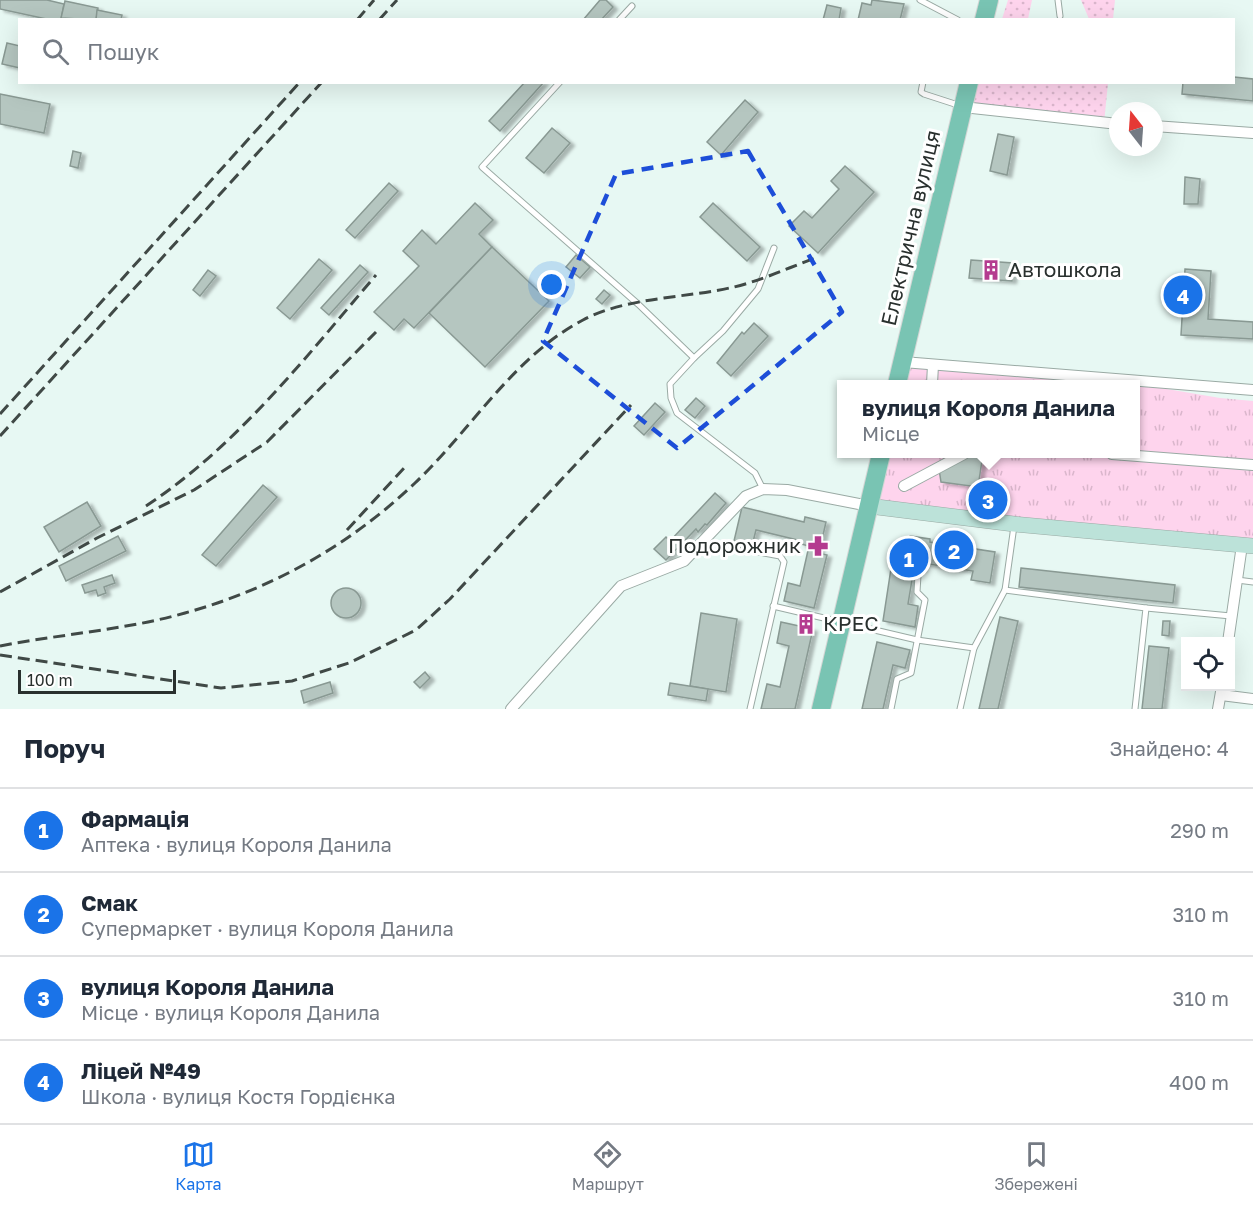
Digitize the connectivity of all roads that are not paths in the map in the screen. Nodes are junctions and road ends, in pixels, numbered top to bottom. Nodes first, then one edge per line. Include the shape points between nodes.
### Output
1 (920, 0) edge
2 (989, 0) edge
3 (1059, 0) edge
4 (632, 6) dead end
5 (1060, 16) dead end
6 (621, 18) edge
7 (954, 18) edge
8 (984, 18) edge
9 (558, 84) edge
10 (922, 84) edge
11 (969, 84) edge
12 (963, 107) junction
13 (1109, 123) edge
14 (1163, 127) edge
15 (1253, 132) edge
16 (774, 248) dead end
17 (694, 358) junction
18 (903, 362) junction
19 (933, 365) junction
20 (898, 380) edge
21 (932, 380) edge
22 (1127, 380) edge
23 (1140, 381) edge
24 (1253, 390) edge
25 (1140, 455) edge
26 (880, 458) edge
27 (955, 458) edge
28 (1253, 465) edge
29 (904, 486) dead end
30 (763, 489) junction
31 (869, 506) junction
32 (1014, 524) junction
33 (1248, 545) edge
34 (743, 549) dead end
35 (918, 575) dead end
36 (1237, 580) junction
37 (1253, 582) edge
38 (1005, 590) junction
39 (773, 606) junction
40 (1146, 608) junction
41 (1232, 616) junction
42 (842, 623) junction
43 (1229, 637) edge
44 (917, 640) junction
45 (974, 648) junction
46 (1221, 691) edge
47 (1253, 699) edge
48 (511, 709) edge
49 (750, 709) edge
50 (821, 709) edge
51 (891, 709) edge
52 (960, 709) edge
53 (1135, 709) edge
54 (1218, 709) edge

1 - 7 lane
2 - 8 main road
3 - 5 lane
4 - 6 lane
9 - 17 lane via 482,167
10 - 12 lane via 924,94
11 - 12 main road, Електрична вулиця
12 - 13 street
12 - 18 main road, Електрична вулиця
14 - 15 street
16 - 17 lane via 758,289
17 - 30 lane via 670,384 677,413 755,474
18 - 19 street
18 - 20 main road, Електрична вулиця
19 - 21 street
19 - 22 street
23 - 24 street
25 - 28 street
26 - 31 main road
27 - 29 street
30 - 31 street
30 - 48 street via 746,496 684,561 621,586
31 - 32 main road
31 - 42 main road
32 - 33 main road
32 - 38 lane
33 - 36 street
34 - 39 lane via 783,558
35 - 44 lane via 917,592 925,600
36 - 37 lane
36 - 41 street
38 - 40 lane
38 - 45 lane
39 - 42 lane
39 - 49 lane
40 - 41 lane
40 - 53 lane
41 - 43 street
42 - 44 lane
42 - 50 main road
44 - 45 lane
44 - 51 lane via 910,673 897,680
45 - 52 lane
46 - 47 street
46 - 54 street

